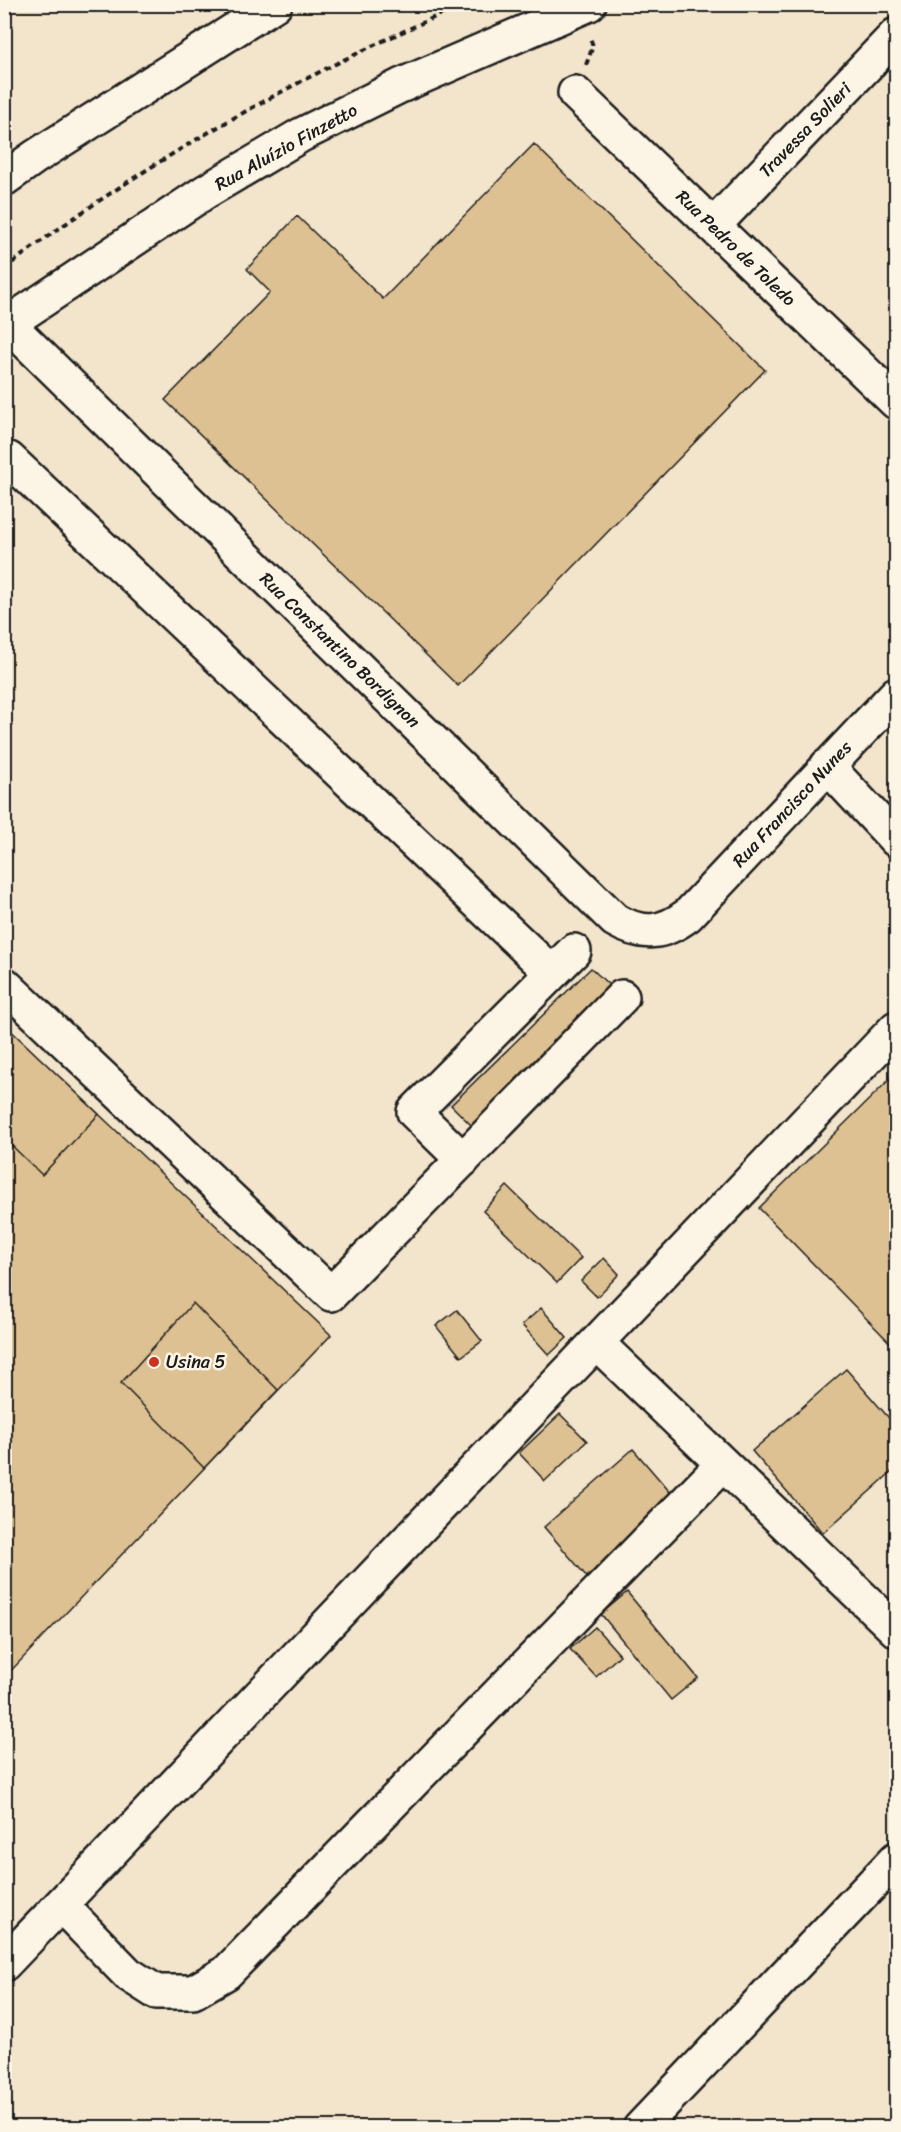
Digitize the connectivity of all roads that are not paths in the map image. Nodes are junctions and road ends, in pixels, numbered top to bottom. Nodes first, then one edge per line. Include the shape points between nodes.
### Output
1 (275, 4) edge
2 (589, 4) edge
3 (897, 35) edge
4 (575, 93) dead end
5 (4, 179) edge
6 (713, 226) junction
7 (6, 325) edge
8 (897, 402) edge
9 (4, 463) edge
10 (897, 694) edge
11 (827, 766) junction
12 (897, 840) edge
13 (688, 915) joint
14 (4, 984) edge
15 (622, 997) dead end
16 (897, 1029) edge
17 (463, 1160) junction
18 (597, 1343) junction
19 (723, 1464) junction
20 (897, 1630) edge
21 (897, 1859) edge
22 (61, 1905) junction
23 (4, 1964) edge
24 (640, 2127) edge

1 - 5 street
2 - 7 street, Rua Aluízio Finzetto via 400,86 301,135 205,192
3 - 6 street, Travessa Solieri
4 - 6 street, Rua Pedro de Toledo
6 - 8 street, Rua Pedro de Toledo
7 - 13 street, Rua Constantino Bordignon via 615,920 650,931 664,929
9 - 17 street via 9,459 563,962 414,1112
10 - 11 street, Rua Francisco Nunes
11 - 12 street
11 - 13 street, Rua Francisco Nunes
14 - 17 street via 331,1294
15 - 17 street
16 - 18 street
18 - 19 street
18 - 22 street
19 - 20 street
19 - 22 street via 226,1973 193,1992 156,1992 128,1974
21 - 24 street
22 - 23 street

